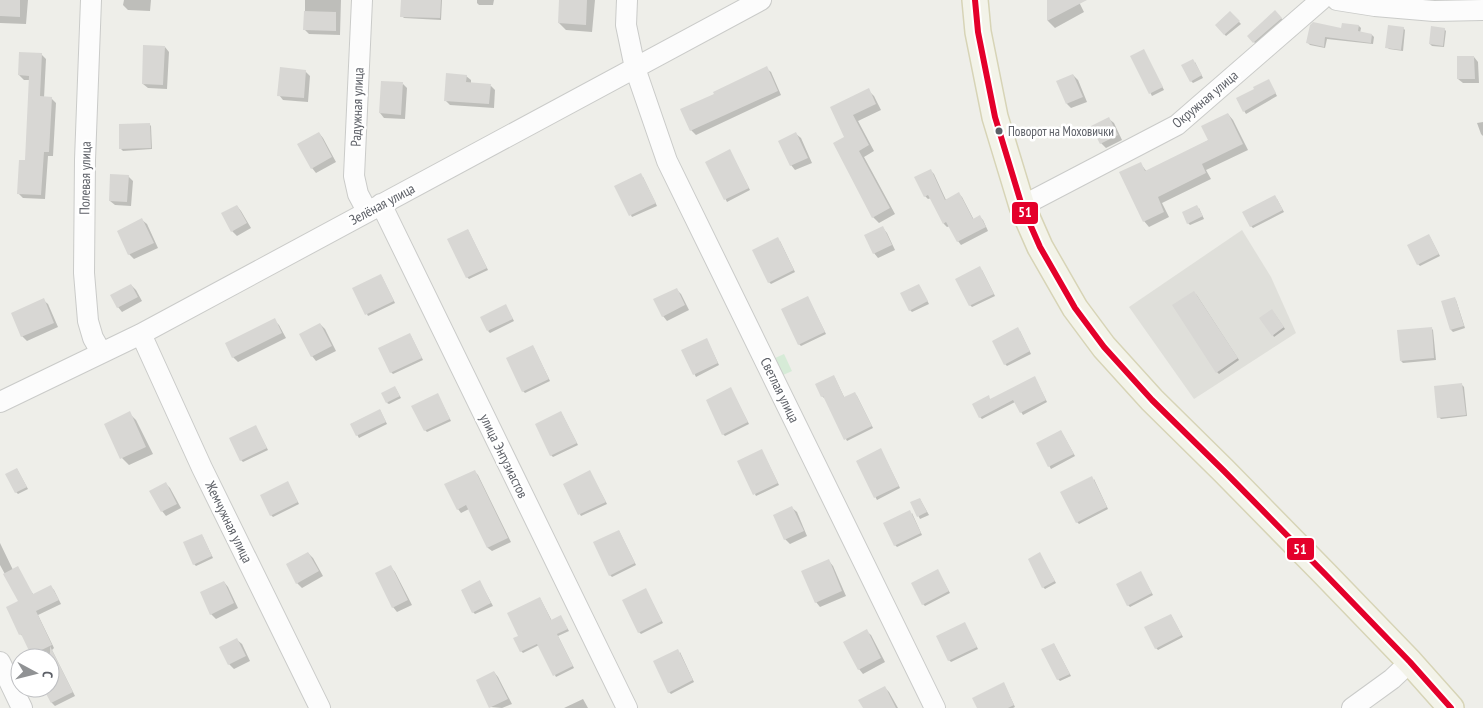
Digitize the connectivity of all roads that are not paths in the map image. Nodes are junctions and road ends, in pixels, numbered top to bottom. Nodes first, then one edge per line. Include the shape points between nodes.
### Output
1 (91, 0) edge
2 (362, 0) edge
3 (627, 0) edge
4 (761, 0) edge
5 (975, 0) edge
6 (1321, 0) edge
7 (1336, 0) edge
8 (1483, 10) edge
9 (635, 68) junction
10 (1022, 206) junction
11 (374, 208) junction
12 (141, 334) junction
13 (101, 352) junction
14 (0, 402) edge
15 (0, 662) edge
16 (1410, 662) junction
17 (22, 708) edge
18 (320, 708) edge
19 (627, 708) edge
20 (935, 708) edge
21 (1352, 708) edge
22 (1451, 708) edge

1 - 13 street, Полевая улица via 84,273 88,321
2 - 11 street, Радужная улица via 354,176 358,194
3 - 9 street, Светлая улица via 626,25
4 - 9 street, Зелёная улица
5 - 10 main road via 995,117
6 - 10 street, Окружная улица via 1177,125
7 - 8 street via 1434,11
9 - 11 street, Зелёная улица
9 - 20 street, Светлая улица via 667,161
10 - 16 main road via 1040,247 1075,308 1104,347 1152,400
11 - 12 street, Зелёная улица
11 - 19 street, улица Энтузиастов
12 - 13 street, Зелёная улица
12 - 18 street, Жемчужная улица via 202,468
13 - 14 street, Зелёная улица
15 - 17 street
16 - 21 street
16 - 22 main road

